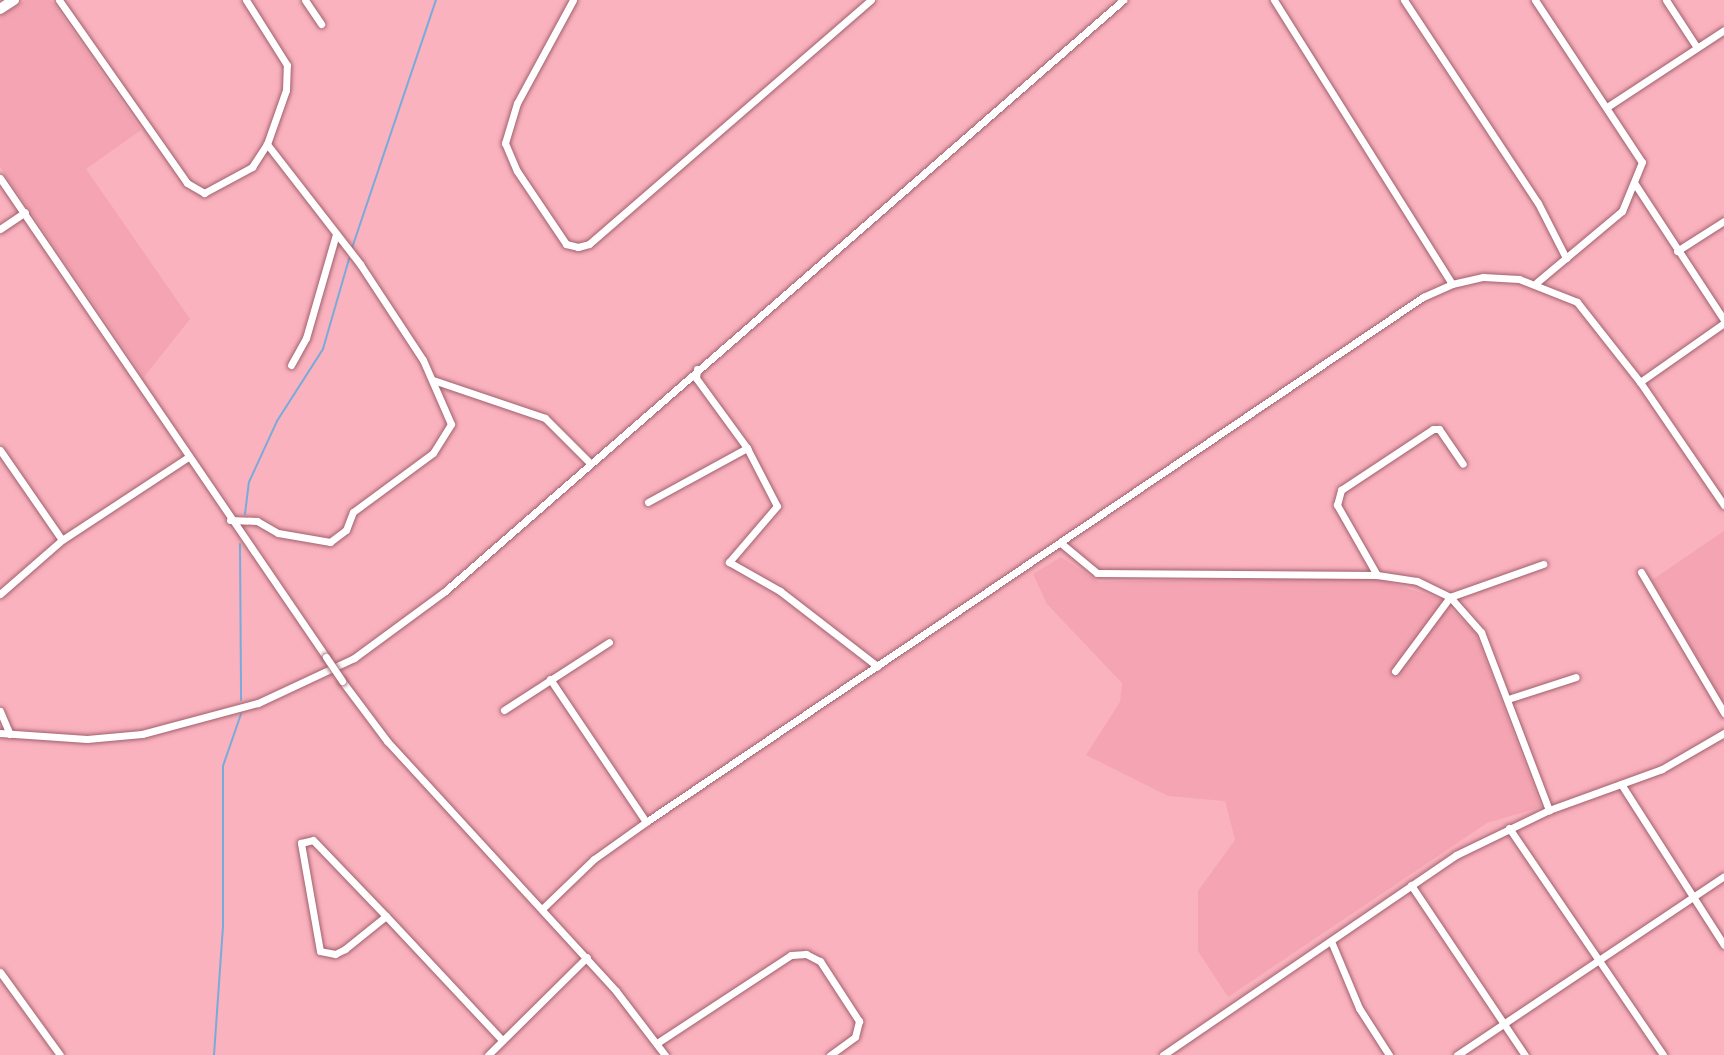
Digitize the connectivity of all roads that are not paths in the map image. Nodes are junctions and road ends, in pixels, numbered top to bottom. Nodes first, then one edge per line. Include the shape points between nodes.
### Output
1 (14, 0) edge
2 (59, 0) edge
3 (246, 0) edge
4 (305, 0) edge
5 (573, 0) edge
6 (871, 0) edge
7 (1123, 0) edge
8 (1274, 0) edge
9 (1404, 0) edge
10 (1535, 0) edge
11 (1666, 0) edge
12 (0, 9) edge
13 (321, 24) dead end
14 (1724, 30) edge
15 (1696, 46) junction
16 (1607, 107) junction
17 (267, 144) junction
18 (0, 178) edge
19 (1635, 184) junction
20 (25, 212) junction
21 (1724, 221) edge
22 (0, 229) edge
23 (336, 234) junction
24 (1677, 251) junction
25 (1566, 258) junction
26 (1537, 282) junction
27 (1452, 284) junction
28 (1724, 322) edge
29 (291, 365) dead end
30 (697, 369) junction
31 (433, 380) junction
32 (1640, 382) junction
33 (747, 448) junction
34 (0, 450) edge
35 (187, 458) junction
36 (590, 463) junction
37 (1463, 464) dead end
38 (648, 502) dead end
39 (1724, 505) edge
40 (230, 520) junction
41 (62, 540) junction
42 (1062, 544) junction
43 (1543, 564) dead end
44 (1641, 572) dead end
45 (1377, 575) junction
46 (0, 594) edge
47 (1450, 597) junction
48 (609, 642) dead end
49 (877, 666) junction
50 (1395, 671) dead end
51 (1576, 677) dead end
52 (550, 679) junction
53 (1508, 699) junction
54 (504, 710) dead end
55 (0, 711) edge
56 (1724, 713) edge
57 (0, 733) edge
58 (10, 734) junction
59 (1723, 735) edge
60 (1621, 784) junction
61 (1549, 810) junction
62 (646, 822) junction
63 (1509, 828) junction
64 (1724, 876) edge
65 (1411, 885) junction
66 (1691, 898) junction
67 (542, 909) junction
68 (386, 916) junction
69 (1331, 941) junction
70 (1724, 945) edge
71 (587, 957) junction
72 (1599, 961) junction
73 (0, 972) edge
74 (1505, 1026) junction
75 (502, 1040) junction
76 (657, 1043) junction
77 (60, 1055) edge
78 (488, 1055) edge
79 (665, 1055) edge
80 (830, 1055) edge
81 (1163, 1055) edge
82 (1389, 1055) edge
83 (1457, 1055) edge
84 (1525, 1055) edge
85 (1663, 1055) edge

1 - 12 main road
2 - 17 street via 195,190 204,193 233,181 252,167
3 - 17 street via 287,65 286,90
4 - 13 street
5 - 6 street via 517,103 505,143 517,171 566,244 578,247 589,244
7 - 30 street
8 - 27 street
9 - 25 street via 1538,203
10 - 16 street
11 - 15 street
14 - 15 street
15 - 16 street
16 - 19 street via 1640,154
17 - 23 street
18 - 20 street
19 - 24 street
19 - 25 street via 1622,211
20 - 22 street
20 - 35 street
21 - 24 street
23 - 29 street via 306,338
23 - 31 street
24 - 28 street
25 - 26 street
26 - 27 street via 1483,277
26 - 32 street via 1577,302
27 - 42 street via 1423,297
28 - 32 street
30 - 33 street via 696,378
30 - 36 street
31 - 36 street via 545,418
31 - 40 street via 451,419 446,437 427,459 353,512 340,536 330,542 278,533 257,521
32 - 39 street
33 - 38 street
33 - 49 street via 777,506 729,562 780,591
34 - 41 street
35 - 40 street
35 - 41 street
36 - 58 street via 390,634 295,688 207,720 142,734 87,739
37 - 45 street via 1439,429 1433,429 1341,490 1337,505
40 - 67 street, bridge via 387,741
41 - 46 street
42 - 45 street via 1097,573
42 - 49 street
43 - 47 street
44 - 56 street
45 - 47 street via 1417,581
47 - 50 street
47 - 53 street via 1481,632
48 - 52 street
49 - 62 street
51 - 53 street
52 - 54 street
52 - 62 street
53 - 61 street
55 - 58 street
57 - 58 street
59 - 60 street via 1662,769
60 - 61 street
60 - 66 street
61 - 63 street
62 - 67 street via 594,859
63 - 65 street
63 - 72 street
64 - 66 street
65 - 69 street
65 - 74 street
66 - 70 street
66 - 72 street
67 - 71 street
68 - 68 street via 345,949 335,954 320,951 301,843 313,840
68 - 75 street
69 - 81 street
69 - 82 street via 1359,1008
71 - 75 street
71 - 76 street
72 - 74 street
72 - 85 street
73 - 77 street
74 - 83 street
74 - 84 street
75 - 78 street
76 - 79 street
76 - 80 street via 791,955 806,954 820,961 859,1021 855,1037

